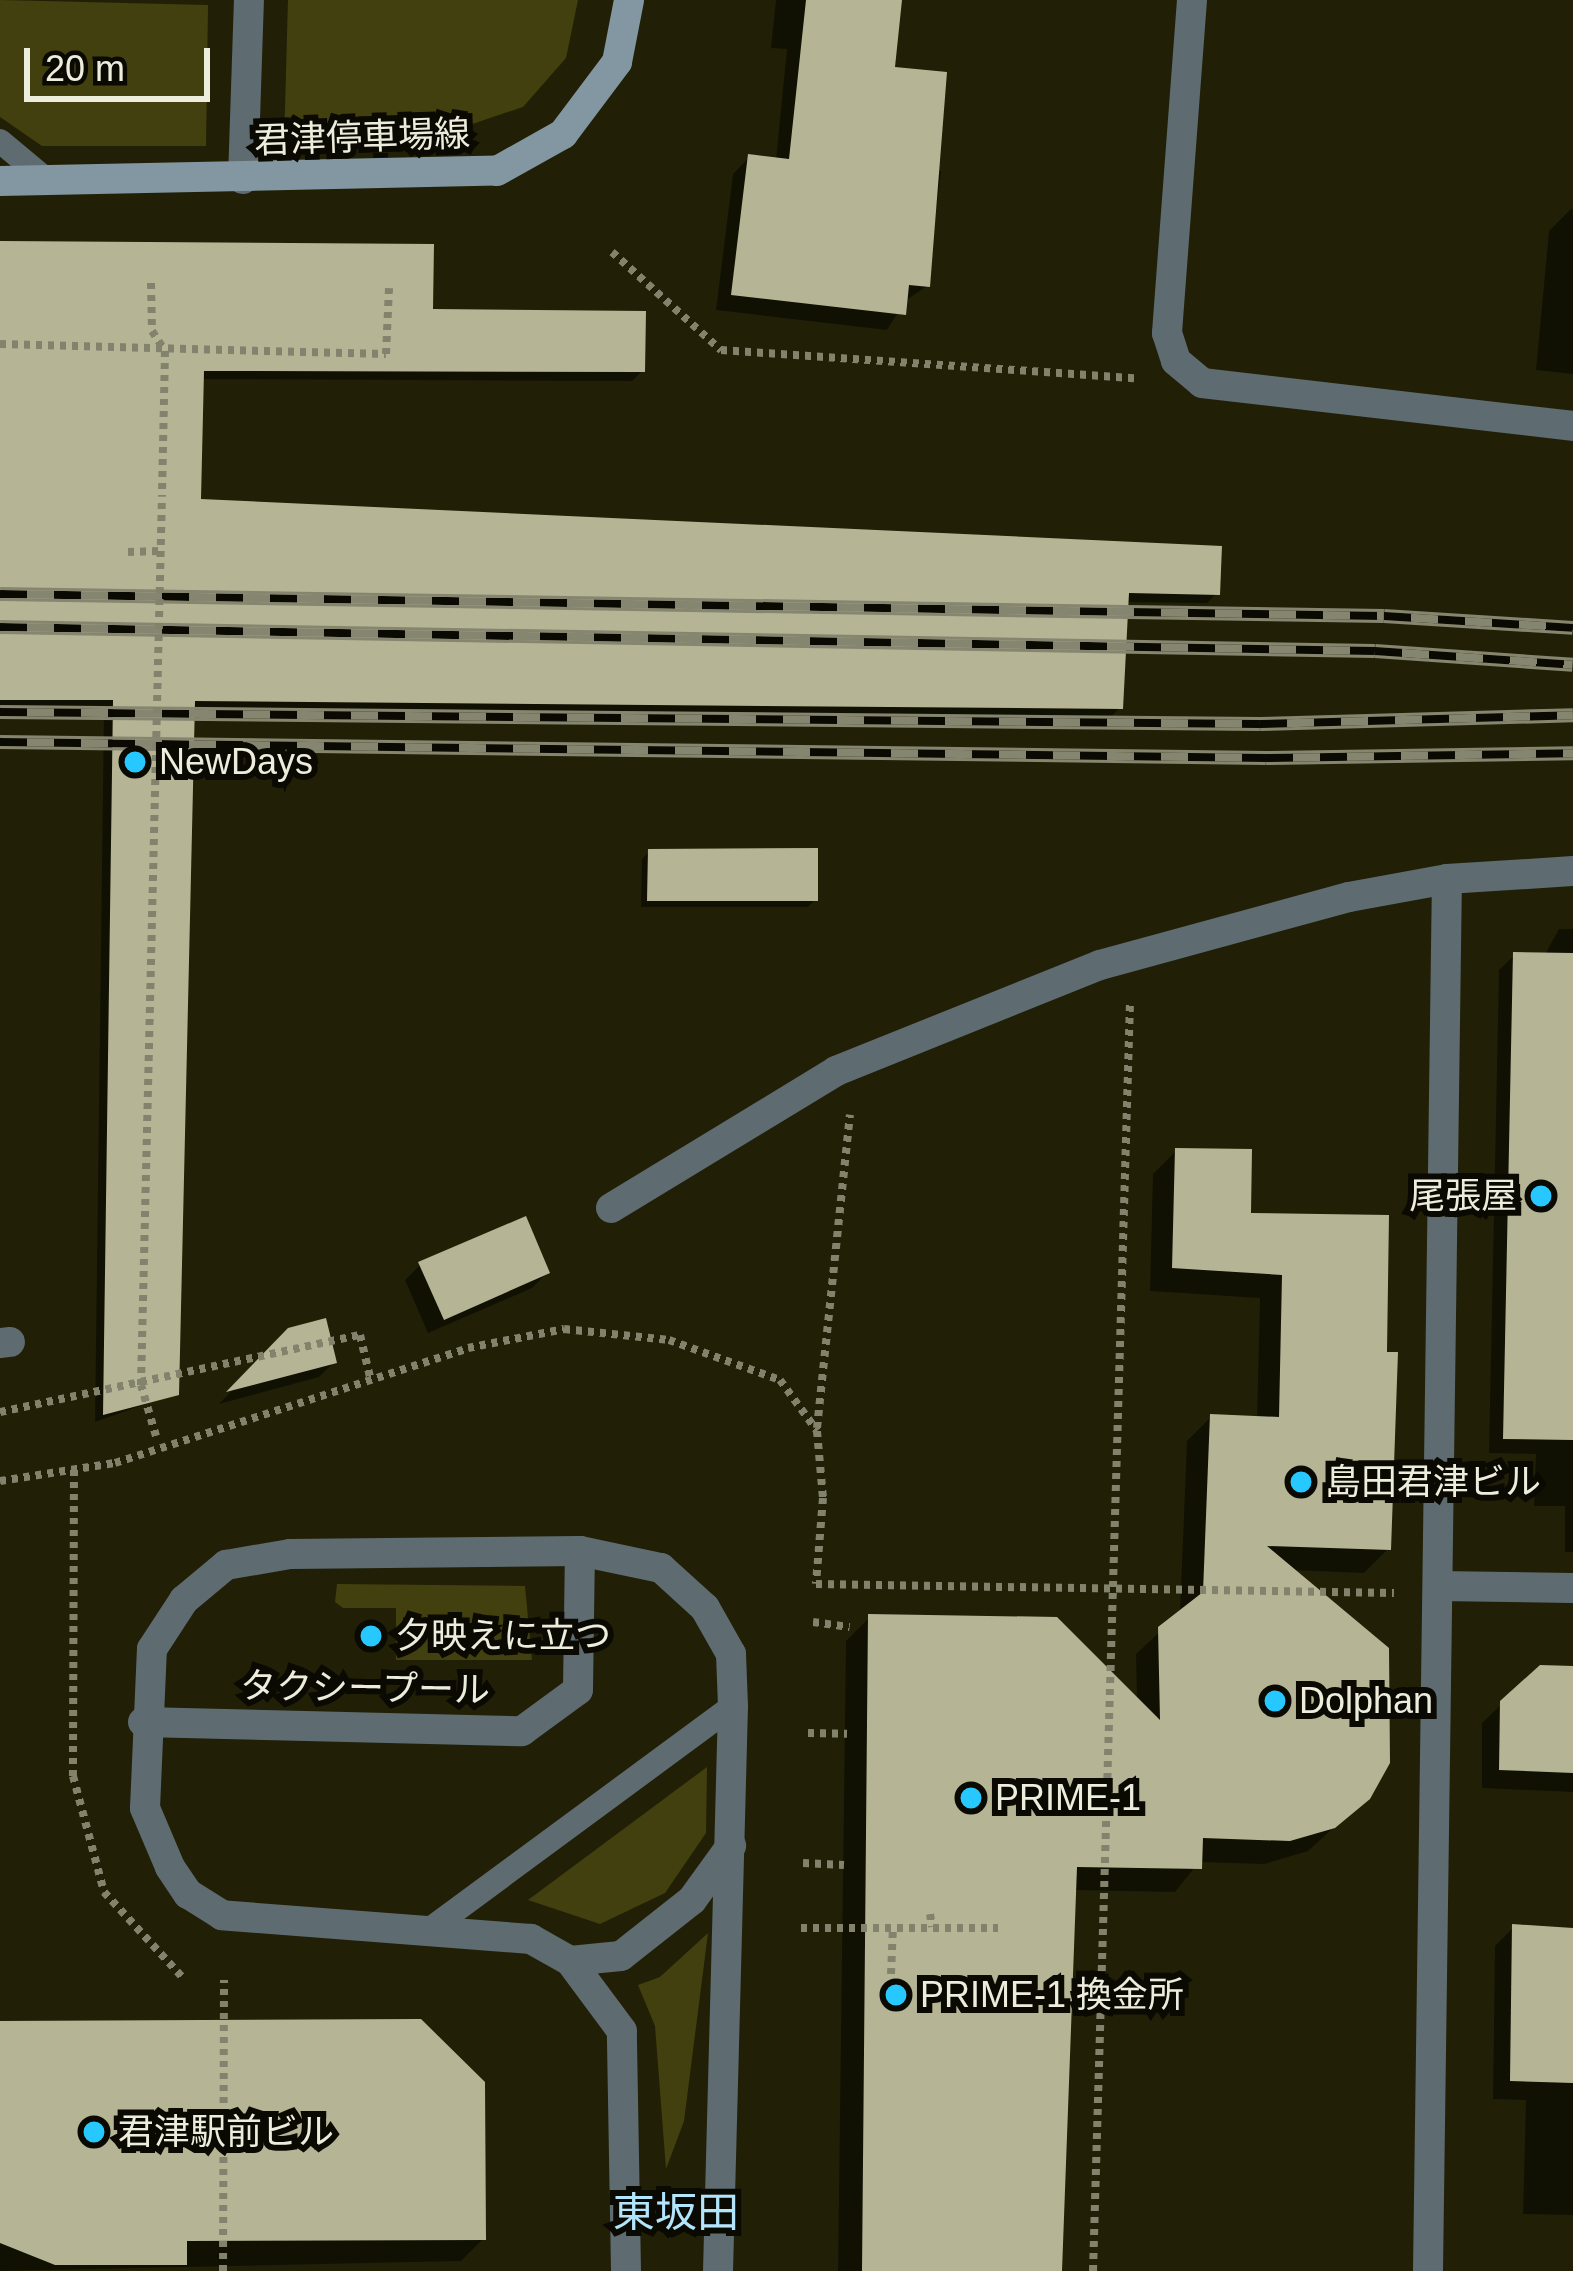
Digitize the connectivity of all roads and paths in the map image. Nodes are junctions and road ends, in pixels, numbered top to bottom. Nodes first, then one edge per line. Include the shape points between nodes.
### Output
1 (249, 0) edge
2 (629, 0) edge
3 (1192, 0) edge
4 (0, 141) edge
5 (243, 179) junction
6 (0, 181) edge
7 (49, 182) junction
8 (612, 252) dead end
9 (151, 286) dead end
10 (389, 288) dead end
11 (0, 344) edge
12 (165, 351) junction
13 (1202, 383) junction
14 (1573, 426) edge
15 (160, 551) junction
16 (128, 552) dead end
17 (1573, 871) edge
18 (1447, 879) junction
19 (1130, 990) dead end
20 (850, 1101) dead end
21 (611, 1208) dead end
22 (371, 1381) junction
23 (141, 1385) junction
24 (0, 1412) edge
25 (817, 1431) junction
26 (161, 1448) junction
27 (74, 1469) junction
28 (0, 1481) edge
29 (580, 1551) junction
30 (1573, 1588) edge
31 (1114, 1590) junction
32 (1423, 1590) junction
33 (813, 1622) dead end
34 (850, 1627) dead end
35 (733, 1706) junction
36 (143, 1722) junction
37 (808, 1733) dead end
38 (847, 1734) dead end
39 (730, 1846) junction
40 (803, 1863) dead end
41 (844, 1865) dead end
42 (930, 1914) dead end
43 (433, 1927) junction
44 (801, 1928) dead end
45 (893, 1928) junction
46 (932, 1928) junction
47 (998, 1928) dead end
48 (570, 1961) junction
49 (891, 1974) dead end
50 (184, 1979) dead end
51 (224, 1980) dead end
52 (224, 2271) edge
53 (626, 2271) edge
54 (718, 2271) edge
55 (1093, 2271) edge
56 (1428, 2271) edge

1 - 5 street
2 - 5 main road, 君津停車場線 via 617,62 563,134 497,171
3 - 13 street via 1167,333 1176,361
4 - 7 lane
5 - 7 main road, 君津停車場線
6 - 7 main road, 君津停車場線
8 - 13 path via 721,350
9 - 12 path via 152,332
10 - 12 path via 386,354
11 - 12 path
12 - 15 path, bridge
13 - 14 street
15 - 16 path
15 - 23 path, bridge
17 - 18 street
18 - 21 street via 1210,929 1100,965 836,1071
18 - 32 street
19 - 31 path
20 - 25 path
22 - 23 path via 360,1335
22 - 25 path via 468,1348 564,1329 669,1340 780,1380
22 - 26 path
23 - 24 path
23 - 26 path, bridge
25 - 31 path via 823,1498 815,1584
26 - 27 path
27 - 28 path
27 - 50 path via 73,1776 104,1892
29 - 35 street via 661,1568 704,1608 731,1654
29 - 36 street via 290,1554 226,1565 184,1600 152,1649
29 - 36 street, タクシープール via 578,1690 522,1731
30 - 32 street
31 - 32 path
31 - 55 path
32 - 56 street
33 - 34 path
35 - 39 street
35 - 43 lane
36 - 43 street via 145,1808 188,1894 222,1915 257,1922
37 - 38 path
39 - 48 street via 692,1900 620,1956
39 - 54 street
40 - 41 path
42 - 46 path
43 - 48 street via 531,1939
44 - 45 path
45 - 46 path
45 - 49 path
46 - 47 path
48 - 53 street via 622,2031
51 - 52 path

